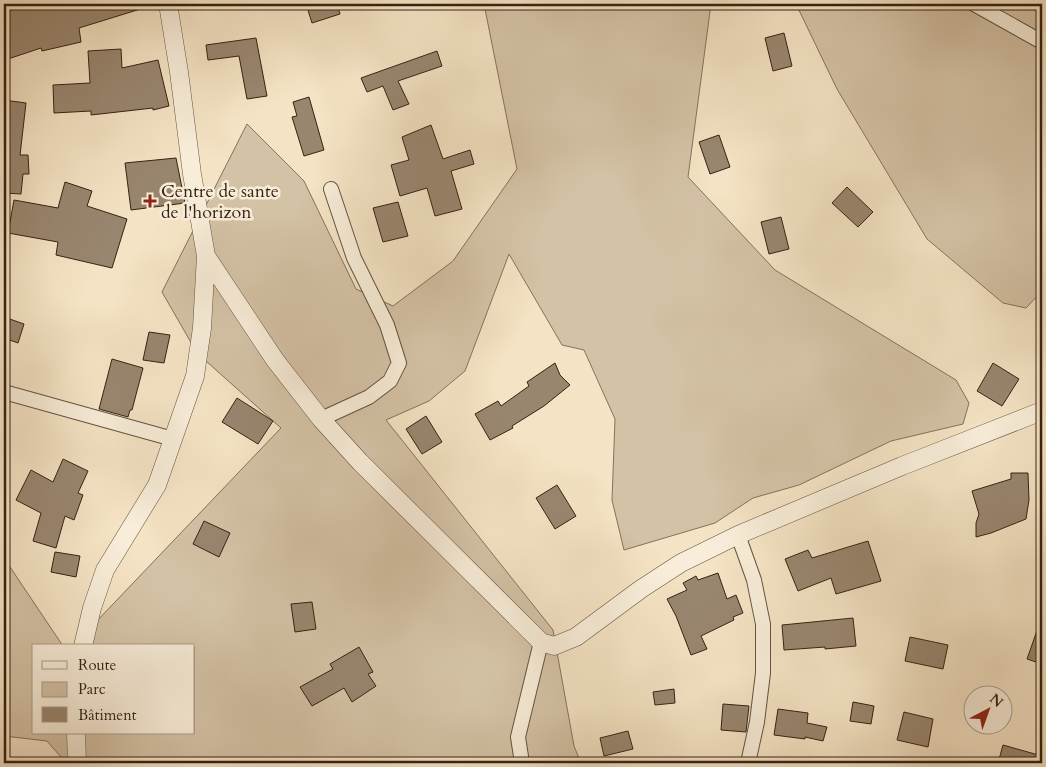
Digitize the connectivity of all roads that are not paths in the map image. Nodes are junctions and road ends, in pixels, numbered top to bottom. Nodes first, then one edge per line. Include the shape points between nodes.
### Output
1 (168, 4) edge
2 (974, 4) edge
3 (1042, 42) edge
4 (331, 188) dead end
5 (206, 256) junction
6 (4, 392) edge
7 (1042, 411) edge
8 (321, 419) junction
9 (173, 440) junction
10 (738, 536) junction
11 (541, 642) junction
12 (83, 644) edge
13 (76, 734) edge
14 (78, 763) edge
15 (522, 763) edge
16 (748, 763) edge

1 - 5 street
2 - 3 street
4 - 8 street via 354,258 388,325 399,363 390,381 369,397
5 - 8 street via 275,360
5 - 9 street via 202,328 195,376
6 - 9 street
7 - 10 street
8 - 11 street
9 - 12 street via 157,485 105,570
10 - 11 street via 681,563 576,637 554,646
10 - 16 street via 754,580 763,624 763,673
11 - 15 street via 518,737
13 - 14 street

